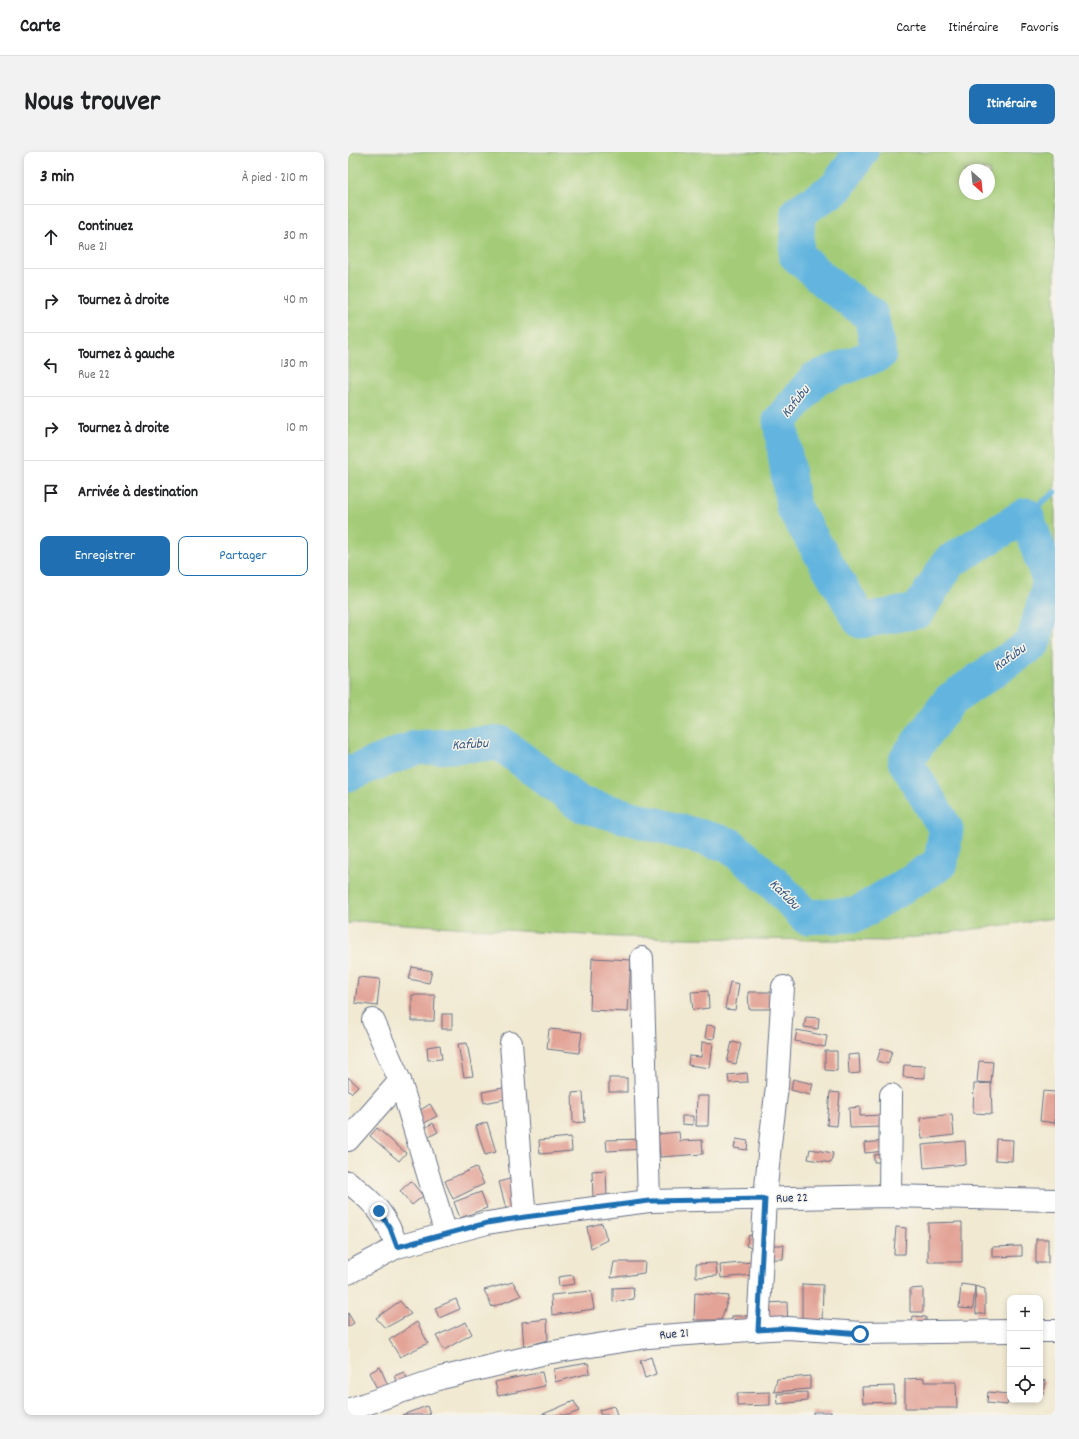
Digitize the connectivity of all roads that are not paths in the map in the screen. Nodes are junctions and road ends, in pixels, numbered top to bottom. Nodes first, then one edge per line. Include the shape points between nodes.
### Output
1 (642, 958) dead end
2 (783, 987) dead end
3 (373, 1020) dead end
4 (511, 1043) dead end
5 (400, 1081) junction
6 (891, 1095) dead end
7 (348, 1140) edge
8 (348, 1182) edge
9 (890, 1196) junction
10 (765, 1199) junction
11 (1055, 1200) edge
12 (649, 1201) junction
13 (525, 1217) junction
14 (446, 1234) junction
15 (397, 1247) junction
16 (348, 1273) edge
17 (758, 1330) junction
18 (1043, 1331) edge
19 (1055, 1331) edge
20 (1007, 1332) edge
21 (348, 1410) edge

1 - 12 street
2 - 10 street via 777,1086
3 - 5 street
4 - 13 street
5 - 7 street
5 - 14 street
6 - 9 street
8 - 15 street via 367,1197 379,1211 390,1228
9 - 10 street, Rue 22
9 - 11 street, Rue 22
10 - 12 street, Rue 22
10 - 17 street
12 - 13 street, Rue 22
13 - 14 street, Rue 22 via 487,1223
14 - 15 street, Rue 22
15 - 16 street, Rue 22
17 - 20 street, Rue 21 via 788,1328 860,1334
17 - 21 street, Rue 21 via 648,1337 546,1353 441,1378
18 - 19 street

